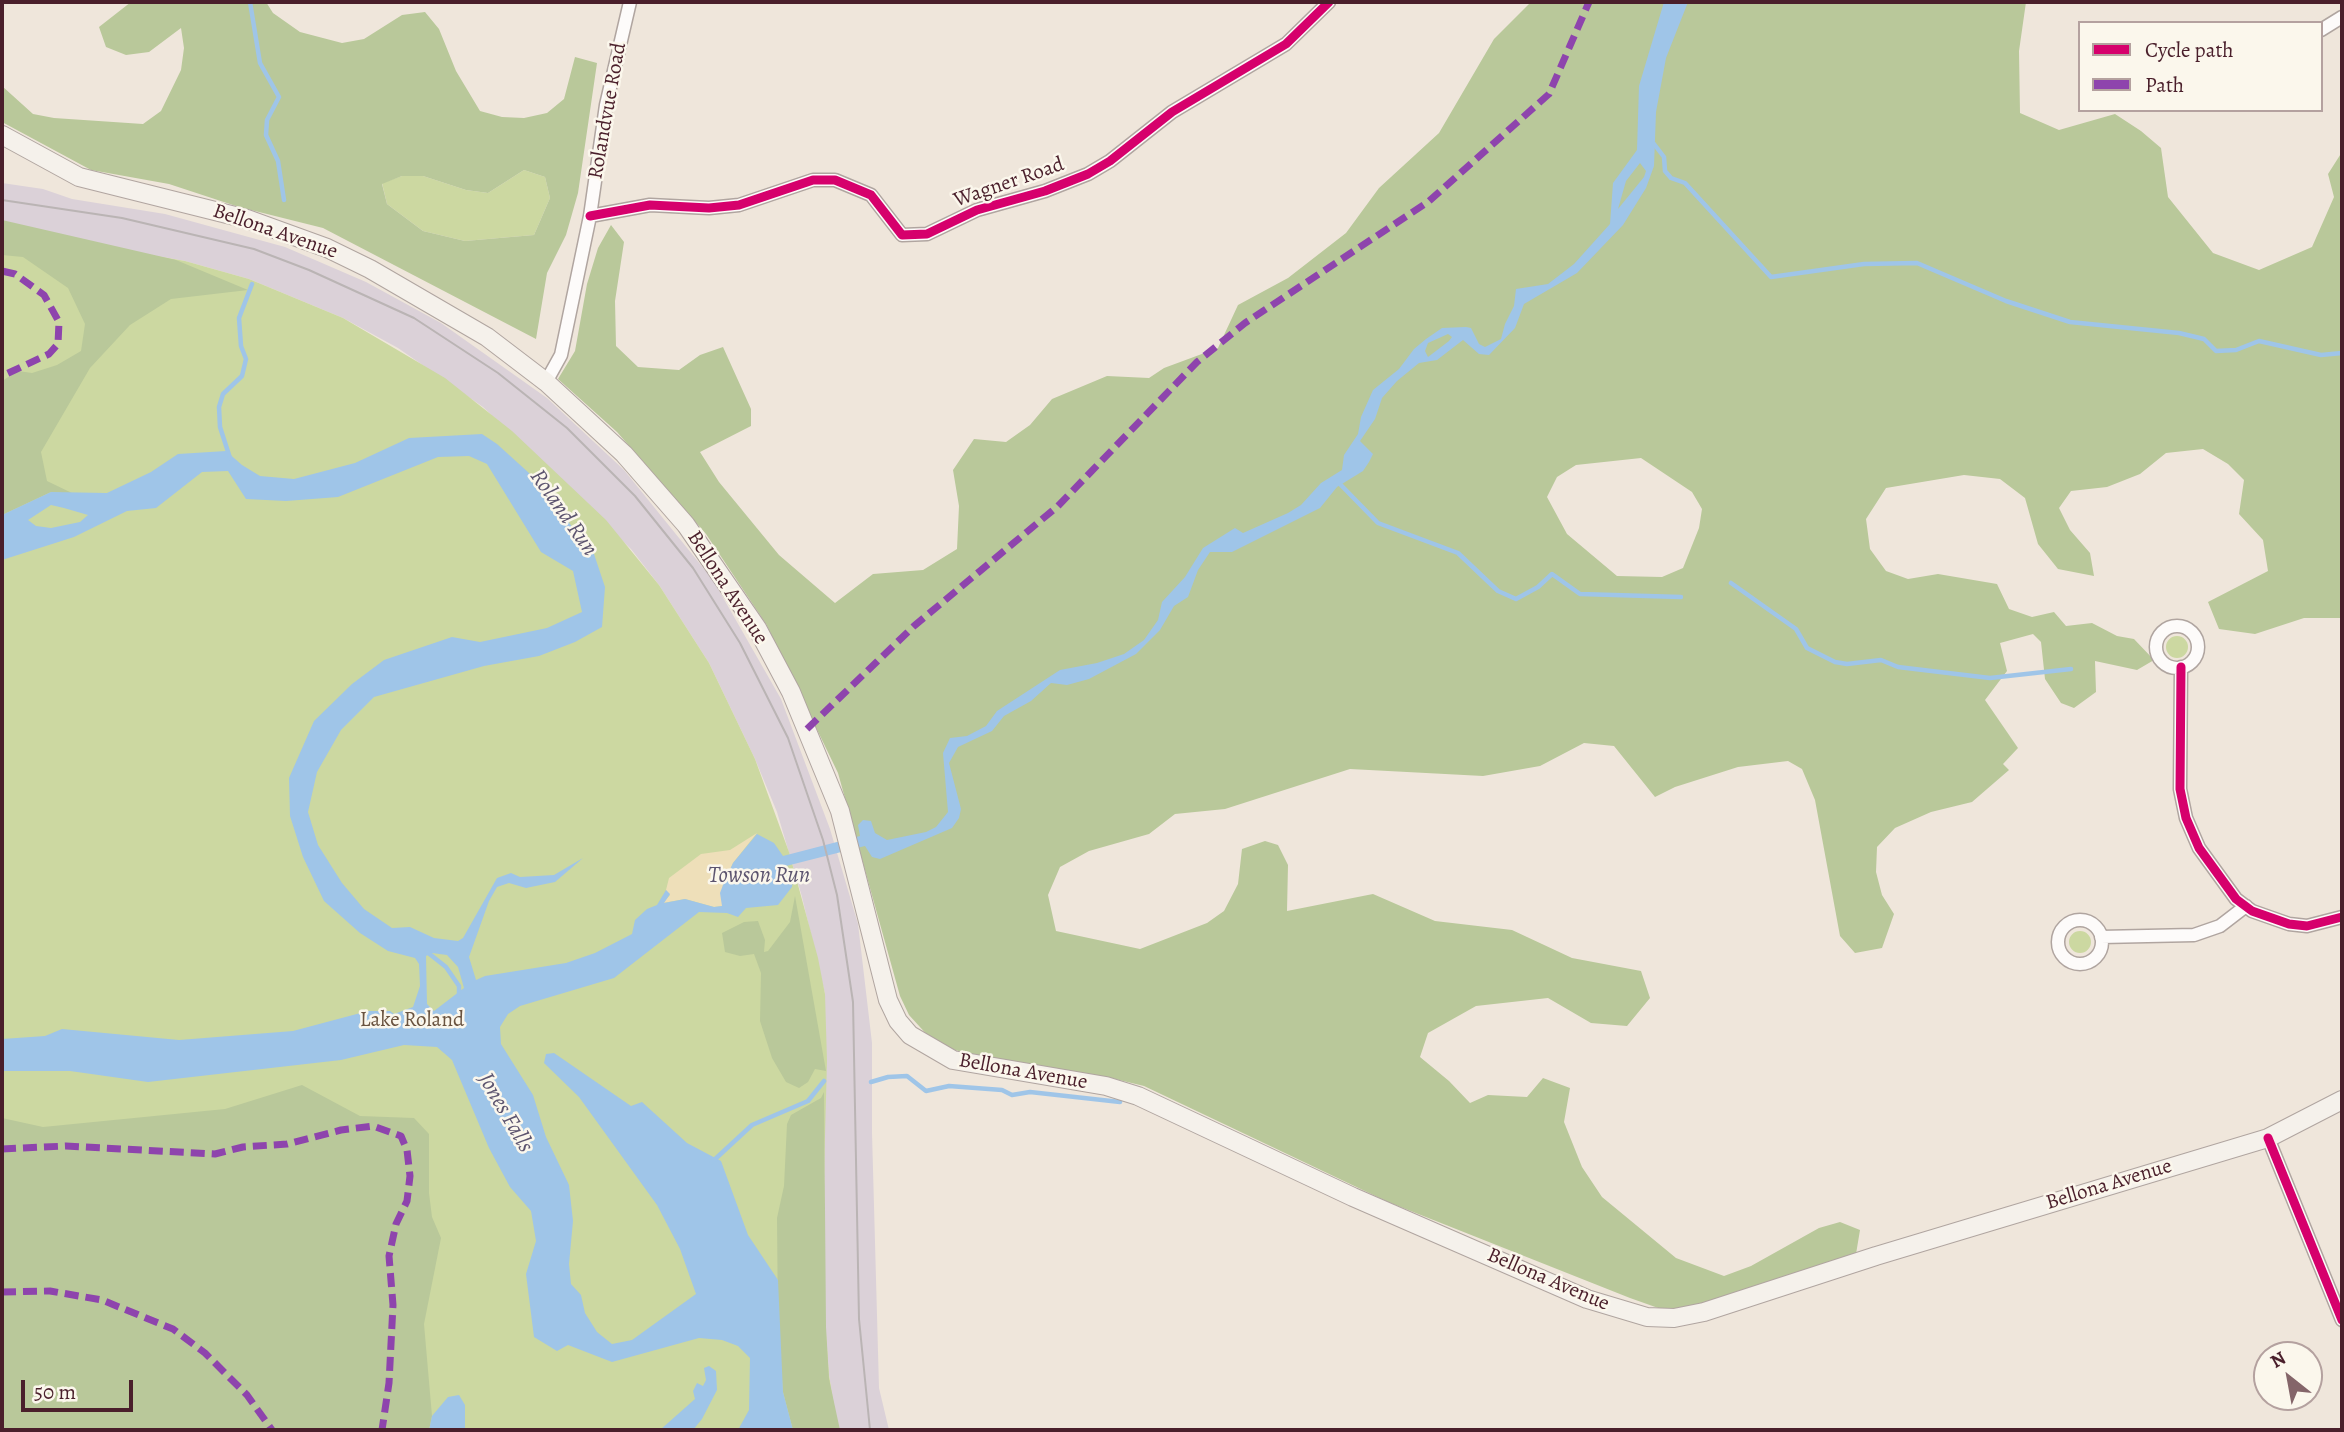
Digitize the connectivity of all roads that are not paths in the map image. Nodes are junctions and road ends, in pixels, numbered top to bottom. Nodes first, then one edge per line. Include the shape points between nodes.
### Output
1 (630, 2) edge
2 (1329, 2) edge
3 (2342, 17) edge
4 (2323, 29) edge
5 (2, 135) edge
6 (590, 216) junction
7 (546, 382) junction
8 (2181, 667) dead end
9 (2246, 906) junction
10 (2342, 917) edge
11 (2101, 937) dead end
12 (2342, 1100) edge
13 (2268, 1138) junction
14 (2342, 1320) edge

1 - 6 street, Rolandvue Road via 606,105
2 - 6 street, Wagner Road via 1286,44 1172,112 1088,174 977,210 927,233 902,235 871,195 835,180 813,180 739,205 650,205
3 - 4 street
5 - 7 main road, Bellona Avenue via 79,177 247,219 327,248 434,304
6 - 7 street, Rolandvue Road via 561,355
7 - 13 main road, Bellona Avenue via 649,480 751,620 791,692 840,811 888,1000 910,1035 953,1060 1106,1086 1138,1096 1317,1181 1587,1299 1647,1317 1704,1312
8 - 9 street via 2180,789 2186,818 2217,875
9 - 10 street via 2289,925 2307,926
9 - 11 street via 2220,926 2194,935
12 - 13 main road, Bellona Avenue
13 - 14 street

